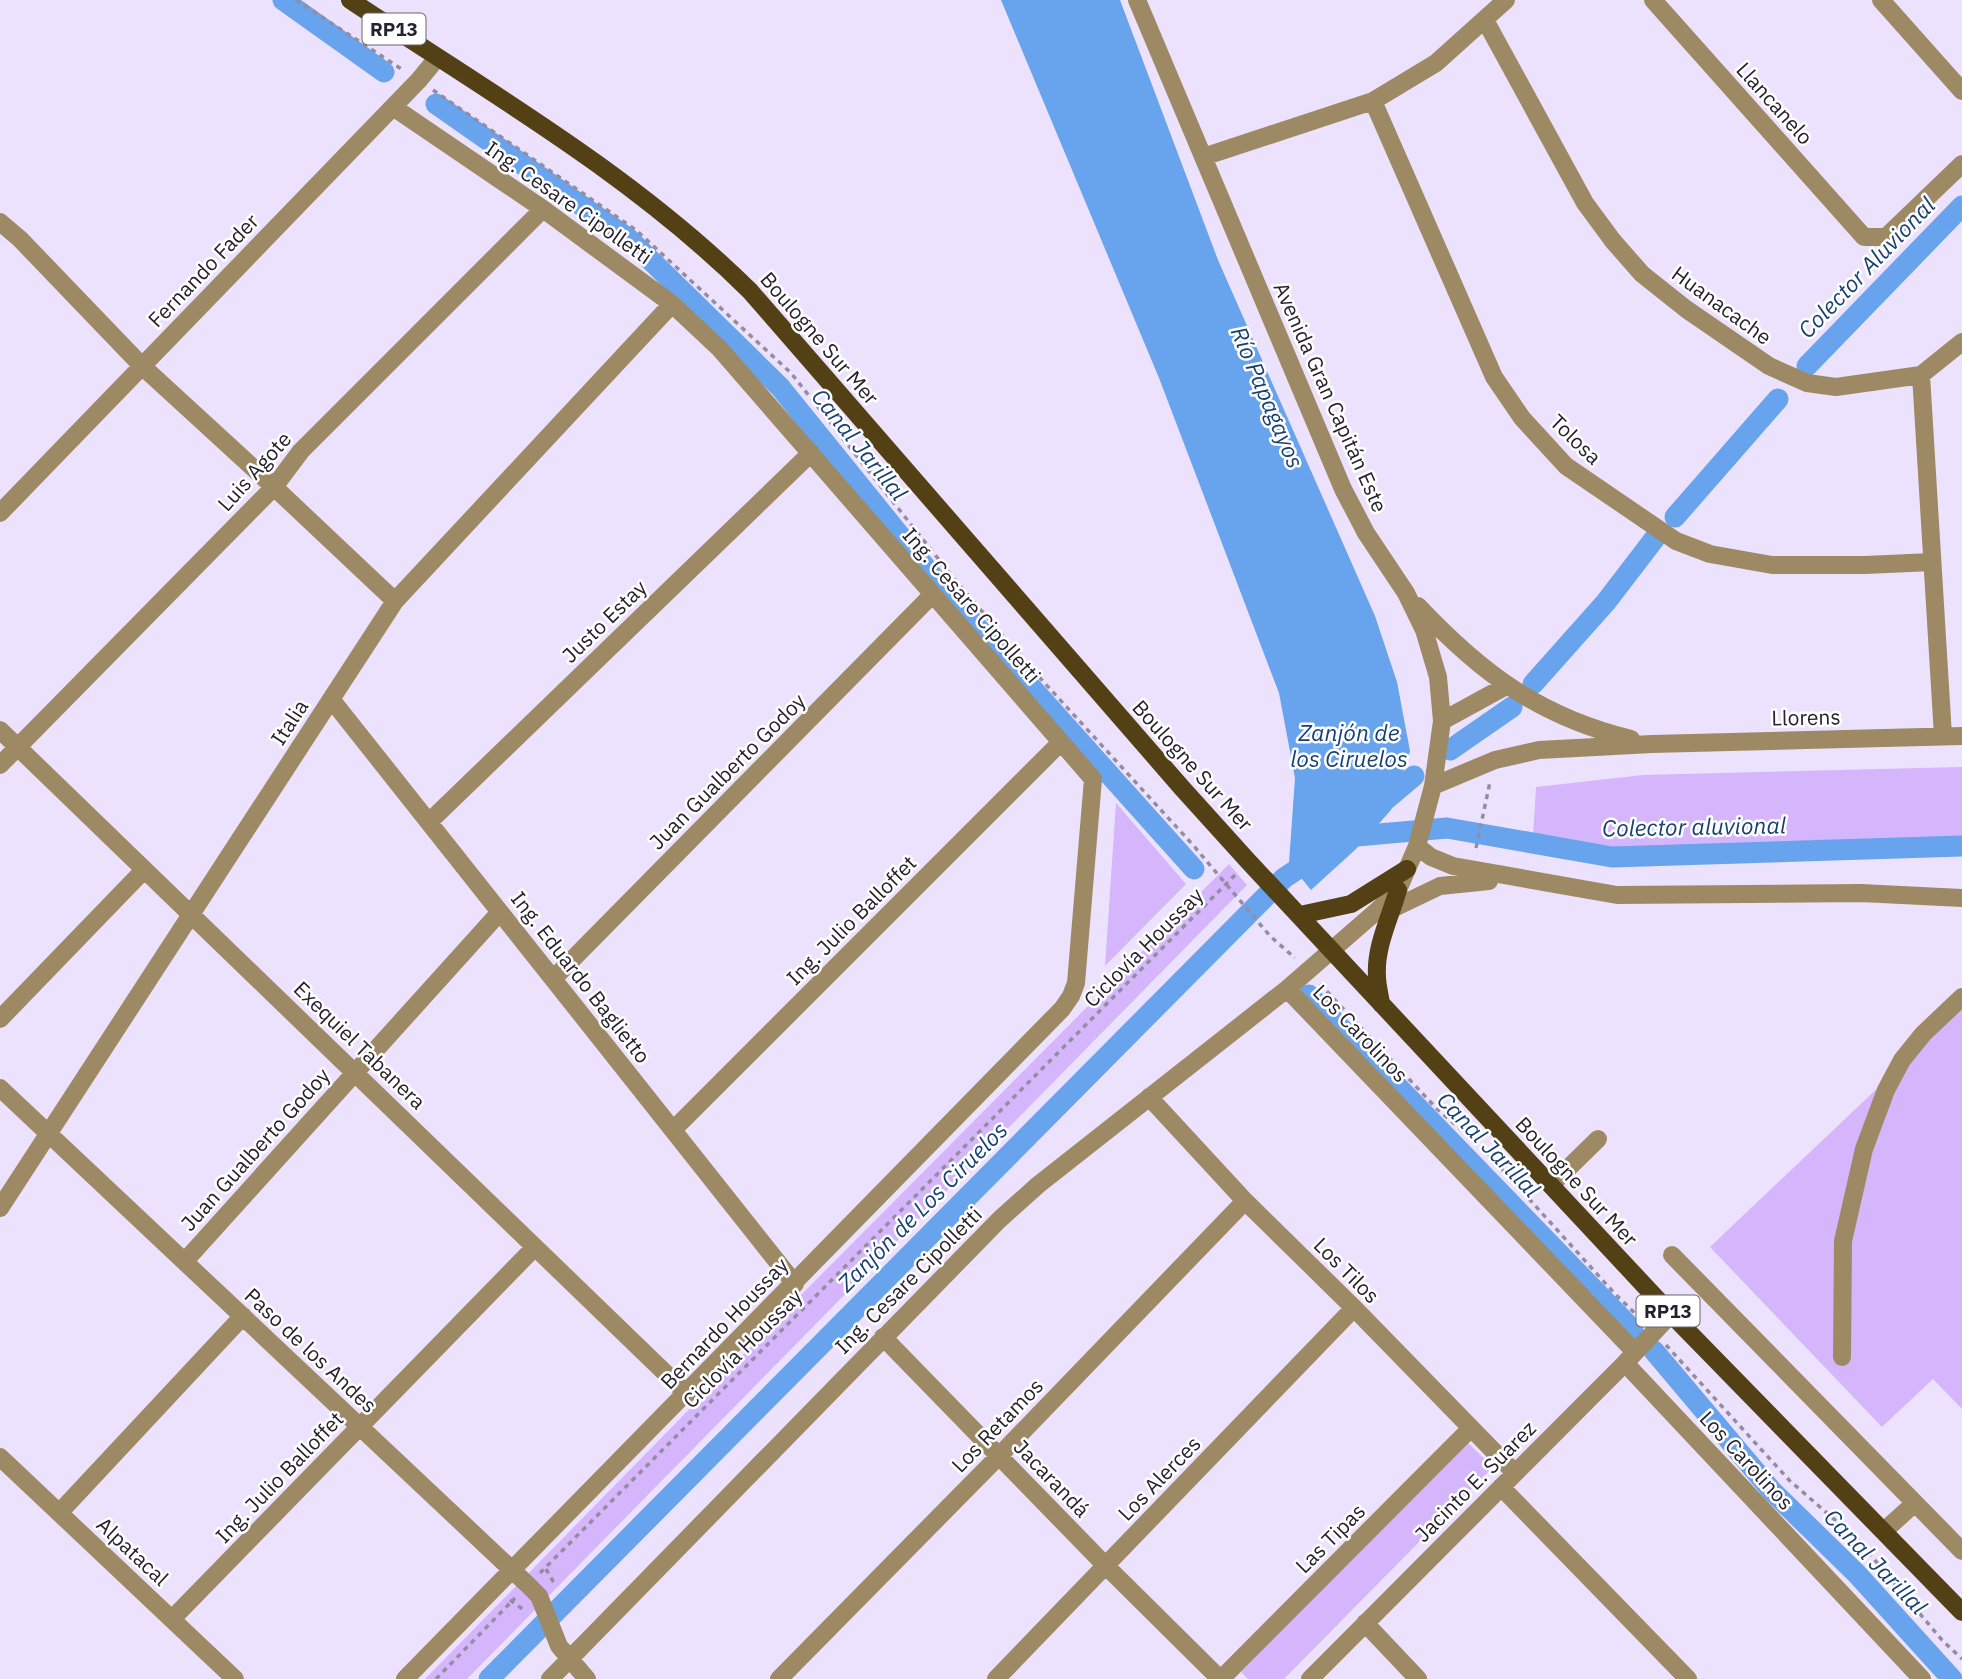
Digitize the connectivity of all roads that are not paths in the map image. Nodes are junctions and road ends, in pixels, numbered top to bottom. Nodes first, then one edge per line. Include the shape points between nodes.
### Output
1 (350, 0) edge
2 (1137, 0) edge
3 (1506, 0) edge
4 (1653, 0) edge
5 (1881, 0) edge
6 (1485, 20) junction
7 (437, 58) junction
8 (1962, 91) edge
9 (1373, 101) junction
10 (393, 107) junction
11 (1203, 157) junction
12 (1962, 164) edge
13 (543, 209) junction
14 (0, 212) edge
15 (0, 222) edge
16 (20, 239) junction
17 (672, 304) junction
18 (1962, 342) edge
19 (142, 366) junction
20 (1921, 375) junction
21 (811, 453) junction
22 (274, 486) junction
23 (0, 513) edge
24 (1933, 562) junction
25 (1406, 593) junction
26 (932, 595) junction
27 (395, 601) junction
28 (1506, 686) junction
29 (331, 699) junction
30 (1442, 722) junction
31 (0, 730) edge
32 (1943, 736) junction
33 (1962, 736) edge
34 (1061, 742) junction
35 (1652, 744) junction
36 (19, 748) junction
37 (0, 765) edge
38 (1430, 794) junction
39 (429, 822) junction
40 (1418, 844) junction
41 (1407, 869) junction
42 (144, 870) junction
43 (1524, 881) junction
44 (1398, 890) junction
45 (1962, 898) edge
46 (1392, 909) junction
47 (500, 912) junction
48 (193, 914) junction
49 (1300, 915) junction
50 (1333, 950) junction
51 (554, 979) junction
52 (1287, 989) junction
53 (1071, 996) joint
54 (1962, 997) edge
55 (1381, 1004) junction
56 (0, 1019) edge
57 (355, 1072) junction
58 (0, 1088) edge
59 (1149, 1097) junction
60 (673, 1129) junction
61 (48, 1133) junction
62 (1598, 1139) dead end
63 (1551, 1185) junction
64 (1245, 1201) junction
65 (0, 1208) edge
66 (535, 1247) junction
67 (1672, 1255) dead end
68 (185, 1261) junction
69 (795, 1284) junction
70 (1354, 1308) junction
71 (1671, 1314) junction
72 (243, 1316) junction
73 (883, 1337) junction
74 (1842, 1357) dead end
75 (1630, 1358) junction
76 (687, 1394) junction
77 (359, 1427) junction
78 (1470, 1429) junction
79 (999, 1456) junction
80 (0, 1457) edge
81 (1515, 1473) junction
82 (1501, 1487) junction
83 (1915, 1503) junction
84 (59, 1513) junction
85 (1884, 1531) junction
86 (1962, 1551) edge
87 (1105, 1565) junction
88 (513, 1570) junction
89 (1962, 1612) edge
90 (172, 1619) junction
91 (1365, 1623) junction
92 (564, 1652) junction
93 (235, 1679) edge
94 (405, 1679) edge
95 (550, 1679) edge
96 (587, 1679) edge
97 (779, 1679) edge
98 (996, 1679) edge
99 (1221, 1679) edge
100 (1310, 1679) edge
101 (1418, 1679) edge
102 (1688, 1679) edge
103 (1922, 1679) edge

1 - 7 main road, Boulogne Sur Mer / RP13
2 - 11 street, Avenida Gran Capitán Este
3 - 6 street
4 - 12 street, Llancanelo via 1864,237 1886,237
5 - 8 street
6 - 9 street via 1436,63
6 - 20 street, Huanacache via 1585,203 1643,274 1769,366 1807,383 1836,387
7 - 10 street, Fernando Fader
7 - 49 main road, Boulogne Sur Mer / RP13 via 619,178 750,290 1133,732
9 - 11 street
9 - 24 street, Tolosa via 1494,377 1522,418 1566,466 1676,541 1710,554 1772,565
10 - 13 street, Ing. Cesare Cipolletti
10 - 19 street, Fernando Fader
11 - 25 street, Avenida Gran Capitán Este via 1343,489
13 - 17 street, Ing. Cesare Cipolletti
13 - 22 street, Luis Agote via 301,451
14 - 16 street
15 - 16 street
16 - 19 street
17 - 21 street, Ing. Cesare Cipolletti via 720,349
17 - 27 street, Italia
18 - 20 street
19 - 22 street
19 - 23 street, Fernando Fader
20 - 24 street
21 - 26 street, Ing. Cesare Cipolletti
21 - 39 street, Justo Estay
22 - 27 street
22 - 36 street, Luis Agote
24 - 32 street
25 - 28 street, Llorens via 1471,659
25 - 30 street, Avenida Gran Capitán Este via 1432,652
26 - 34 street, Ing. Cesare Cipolletti
26 - 51 street, Juan Gualberto Godoy
27 - 29 street, Italia
28 - 30 street
28 - 35 street, Llorens via 1579,723
29 - 39 street, Ing. Eduardo Baglietto
29 - 48 street, Italia
30 - 38 street, Avenida Gran Capitán Este
31 - 36 street, Exequiel Tabanera
32 - 33 street, Llorens
32 - 35 street, Llorens
34 - 53 street, Ing. Cesare Cipolletti via 1093,779 1076,983
34 - 60 street, Ing. Julio Balloffet
35 - 38 street, Llorens via 1539,750 1495,760
36 - 37 street, Luis Agote
36 - 42 street, Exequiel Tabanera
38 - 40 street, Avenida Gran Capitán Este
39 - 47 street, Ing. Eduardo Baglietto
40 - 41 street, Avenida Gran Capitán Este
40 - 43 street via 1431,857 1453,866
41 - 44 street, Avenida Gran Capitán Este
41 - 49 main road via 1351,904
42 - 48 street, Exequiel Tabanera
42 - 56 street
43 - 45 street via 1617,895 1861,893
43 - 46 street via 1440,886
44 - 46 main road
44 - 50 street, Avenida Gran Capitán Este
46 - 55 main road via 1377,961
47 - 51 street, Ing. Eduardo Baglietto
47 - 57 street, Juan Gualberto Godoy
48 - 57 street, Exequiel Tabanera
48 - 61 street, Italia
49 - 50 main road, Boulogne Sur Mer / RP13
50 - 52 street, Ing. Cesare Cipolletti
50 - 55 main road, Boulogne Sur Mer / RP13
51 - 60 street, Ing. Eduardo Baglietto
52 - 59 street, Ing. Cesare Cipolletti
52 - 75 street, Los Carolinos
53 - 69 street, Bernardo Houssay
54 - 74 street via 1902,1060 1864,1149 1843,1241
55 - 63 main road, Boulogne Sur Mer / RP13
57 - 66 street, Exequiel Tabanera
57 - 68 street, Juan Gualberto Godoy
58 - 61 street, Paso de los Andes
59 - 64 street, Los Tilos
59 - 73 street, Ing. Cesare Cipolletti via 1019,1203
60 - 69 street, Ing. Eduardo Baglietto
61 - 65 street, Italia
61 - 68 street, Paso de los Andes
62 - 63 street
63 - 71 main road, Boulogne Sur Mer / RP13
64 - 70 street, Los Tilos
64 - 79 street, Los Retamos
66 - 76 street, Exequiel Tabanera
66 - 77 street, Ing. Julio Balloffet
67 - 83 street
68 - 72 street, Paso de los Andes
69 - 76 street, Bernardo Houssay
70 - 78 street, Los Tilos
70 - 87 street, Los Alerces
71 - 75 street, Jacinto E. Suarez
71 - 85 main road, Boulogne Sur Mer / RP13
72 - 77 street, Paso de los Andes
72 - 84 street
73 - 79 street, Jacarandá
73 - 92 street, Ing. Cesare Cipolletti
75 - 81 street, Jacinto E. Suarez
75 - 103 street, Los Carolinos
76 - 88 street, Bernardo Houssay
77 - 88 street, Paso de los Andes
77 - 90 street, Ing. Julio Balloffet
78 - 81 street, Los Tilos
78 - 99 street, Las Tipas
79 - 87 street, Jacarandá
79 - 97 street, Los Retamos
80 - 84 street, Alpatacal
81 - 82 street, Jacinto E. Suarez
82 - 91 street, Jacinto E. Suarez
82 - 102 street
83 - 85 street
83 - 86 street
84 - 90 street, Alpatacal
85 - 89 main road, Boulogne Sur Mer / RP13
87 - 98 street, Los Alerces
87 - 99 street, Jacarandá
88 - 92 street, Paso de los Andes via 533,1590
88 - 94 street, Bernardo Houssay
90 - 93 street, Alpatacal
91 - 100 street, Jacinto E. Suarez
91 - 101 street
92 - 95 street, Ing. Cesare Cipolletti
92 - 96 street, Paso de los Andes

